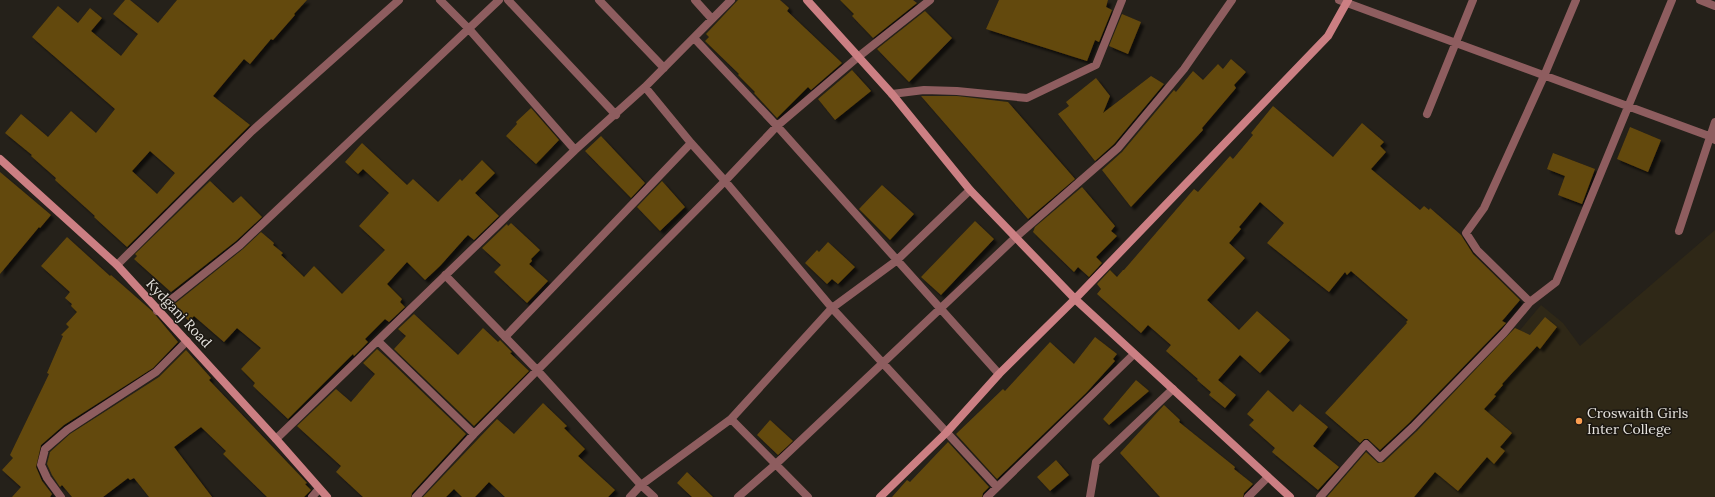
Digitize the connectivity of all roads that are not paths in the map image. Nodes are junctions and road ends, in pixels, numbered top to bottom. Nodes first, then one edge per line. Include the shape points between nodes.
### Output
1 (399, 0) edge
2 (440, 0) edge
3 (499, 0) edge
4 (508, 0) edge
5 (599, 0) edge
6 (695, 0) edge
7 (731, 0) edge
8 (807, 0) edge
9 (930, 0) edge
10 (1232, 0) edge
11 (1473, 0) edge
12 (1576, 0) edge
13 (1672, 0) edge
14 (1700, 0) edge
15 (1119, 1) edge
16 (1344, 1) edge
17 (1715, 6) edge
18 (712, 19) junction
19 (469, 29) junction
20 (694, 38) junction
21 (1454, 43) junction
22 (858, 57) junction
23 (664, 68) junction
24 (1544, 76) junction
25 (645, 87) junction
26 (892, 94) junction
27 (1629, 107) junction
28 (1427, 114) dead end
29 (616, 115) junction
30 (1715, 122) edge
31 (777, 126) junction
32 (1712, 138) edge
33 (691, 143) junction
34 (575, 150) junction
35 (0, 159) edge
36 (726, 181) junction
37 (970, 190) junction
38 (1679, 231) dead end
39 (1016, 237) junction
40 (896, 261) junction
41 (116, 265) junction
42 (445, 275) junction
43 (1075, 299) junction
44 (1530, 302) junction
45 (832, 308) junction
46 (940, 310) junction
47 (157, 311) junction
48 (505, 337) junction
49 (187, 341) junction
50 (378, 341) junction
51 (1134, 354) junction
52 (883, 364) junction
53 (537, 370) junction
54 (999, 374) junction
55 (1172, 389) junction
56 (731, 419) junction
57 (946, 433) junction
58 (474, 434) junction
59 (276, 439) junction
60 (776, 464) junction
61 (1268, 477) junction
62 (641, 485) junction
63 (997, 487) junction
64 (319, 489) junction
65 (61, 497) edge
66 (312, 497) edge
67 (327, 497) edge
68 (416, 497) edge
69 (630, 497) edge
70 (654, 497) edge
71 (738, 497) edge
72 (808, 497) edge
73 (880, 497) edge
74 (987, 497) edge
75 (1090, 497) edge
76 (1248, 497) edge
77 (1290, 497) edge
78 (1320, 497) edge

1 - 41 street via 252,131
2 - 19 street
3 - 19 street
4 - 29 street
5 - 23 street
6 - 18 street
7 - 18 street
8 - 22 street
9 - 22 street
10 - 39 street via 1184,69 1118,148
11 - 21 street
12 - 24 street
13 - 27 street
14 - 17 street
15 - 26 street via 1096,65 1027,98 924,90
16 - 21 street
16 - 43 street via 1328,36
18 - 20 street
19 - 34 street
19 - 47 street via 240,245
20 - 23 street
20 - 31 street
21 - 24 street
21 - 28 street
22 - 26 street
22 - 31 street
23 - 25 street
24 - 27 street
24 - 44 street via 1484,208 1466,233 1477,250
25 - 29 street
25 - 33 street
26 - 37 street
27 - 32 street
27 - 44 street via 1556,282
29 - 34 street
30 - 32 street
31 - 36 street
31 - 40 street
32 - 38 street
33 - 36 street
33 - 48 street
34 - 42 street
35 - 41 street, Kydganj Road
36 - 45 street
36 - 53 street
37 - 39 street
37 - 40 street
39 - 43 street
39 - 46 street
40 - 45 street
40 - 46 street
41 - 47 street, Kydganj Road
42 - 48 street
42 - 50 street
43 - 51 street
43 - 54 street
44 - 78 street via 1504,333 1380,458 1366,444
45 - 52 street
45 - 56 street
46 - 52 street
46 - 54 street
47 - 49 street, Kydganj Road
48 - 53 street
49 - 59 street, Kydganj Road
49 - 65 street via 156,372 67,430 45,449 41,465
50 - 58 street
50 - 59 street
51 - 55 street
51 - 63 street
52 - 57 street
52 - 60 street
53 - 58 street
53 - 62 street
54 - 57 street
55 - 61 street
55 - 75 street via 1096,462
56 - 60 street
56 - 62 street
57 - 63 street
57 - 73 street
58 - 68 street
59 - 64 street, Kydganj Road
60 - 71 street
60 - 72 street
61 - 76 street
61 - 77 street
62 - 69 street
62 - 70 street
63 - 74 street
64 - 66 street
64 - 67 street, Kydganj Road

